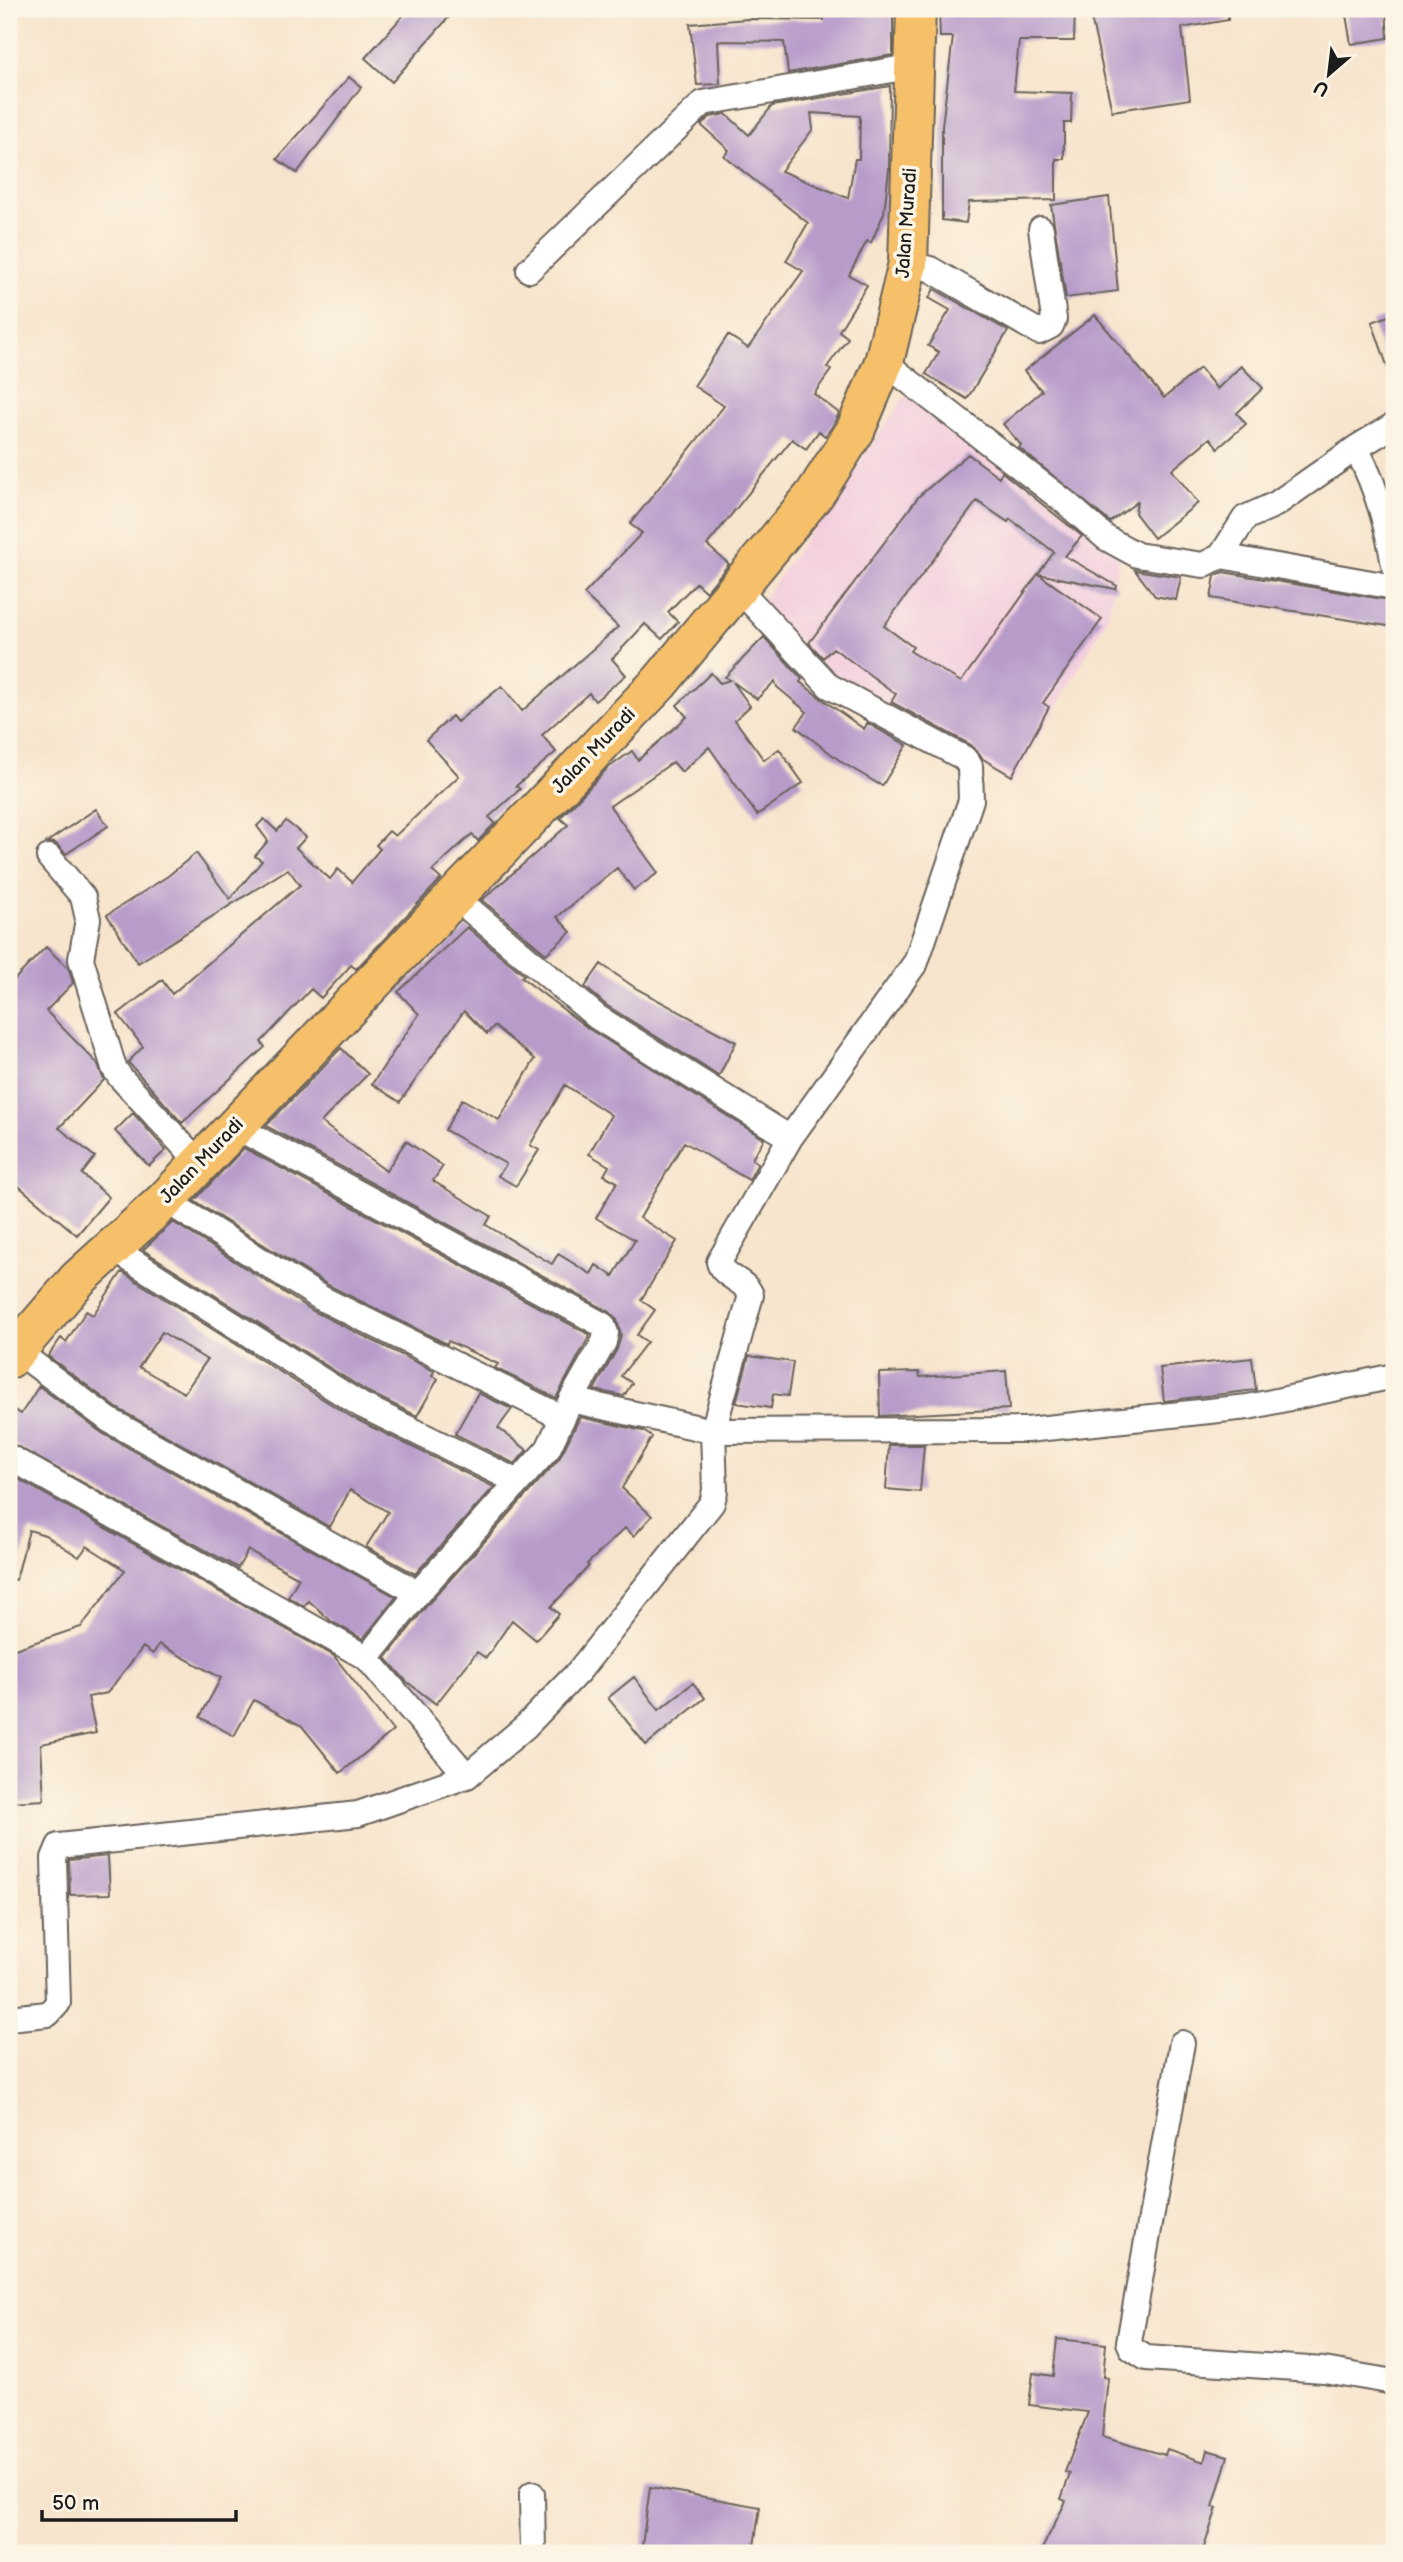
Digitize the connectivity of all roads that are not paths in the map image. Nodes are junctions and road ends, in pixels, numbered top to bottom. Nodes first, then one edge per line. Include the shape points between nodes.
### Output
1 (916, 9) edge
2 (915, 66) junction
3 (1041, 229) dead end
4 (908, 263) junction
5 (529, 270) dead end
6 (884, 362) junction
7 (1394, 425) edge
8 (1356, 448) junction
9 (1221, 556) junction
10 (1394, 565) edge
11 (1394, 587) edge
12 (738, 588) junction
13 (48, 857) dead end
14 (456, 897) junction
15 (236, 1127) junction
16 (790, 1138) junction
17 (200, 1164) junction
18 (165, 1200) junction
19 (112, 1248) junction
20 (11, 1351) edge
21 (1394, 1376) edge
22 (567, 1409) junction
23 (713, 1432) junction
24 (9, 1457) edge
25 (518, 1482) junction
26 (418, 1593) junction
27 (366, 1658) junction
28 (467, 1776) junction
29 (9, 2018) edge
30 (1182, 2043) dead end
31 (1394, 2382) edge
32 (532, 2494) dead end
33 (533, 2553) edge

1 - 2 highway, Jalan Muradi
2 - 4 highway, Jalan Muradi
2 - 5 street via 703,103
3 - 4 street via 1054,319 1039,332 930,269
4 - 6 highway, Jalan Muradi
6 - 9 street via 1106,538 1137,555 1203,565
6 - 12 highway, Jalan Muradi via 855,430 815,494
7 - 8 street
8 - 9 street via 1276,504 1245,518
8 - 10 street via 1388,525
9 - 11 street
12 - 14 highway, Jalan Muradi via 660,682
12 - 16 street via 829,686 964,758 970,766 971,800 916,962
13 - 17 street via 83,897 88,919 80,959 114,1068
14 - 15 highway, Jalan Muradi
14 - 16 street via 597,1017
15 - 17 highway, Jalan Muradi
15 - 22 street via 603,1325 604,1342
16 - 23 street via 719,1262 721,1270 745,1284 751,1295
17 - 18 highway, Jalan Muradi
18 - 19 highway, Jalan Muradi
18 - 22 street via 321,1298
19 - 20 highway, Jalan Muradi
19 - 25 street via 361,1405
20 - 26 street via 109,1420
21 - 23 street via 1248,1407 1027,1430
22 - 23 street
22 - 25 street via 548,1449
23 - 28 street via 716,1475 712,1503 579,1671 526,1726
24 - 27 street
25 - 26 street
26 - 27 street
27 - 28 street
28 - 29 street via 358,1814 59,1846 54,1858 58,2003 48,2014
30 - 31 street via 1129,2342 1132,2350 1154,2359 1324,2370
32 - 33 street

